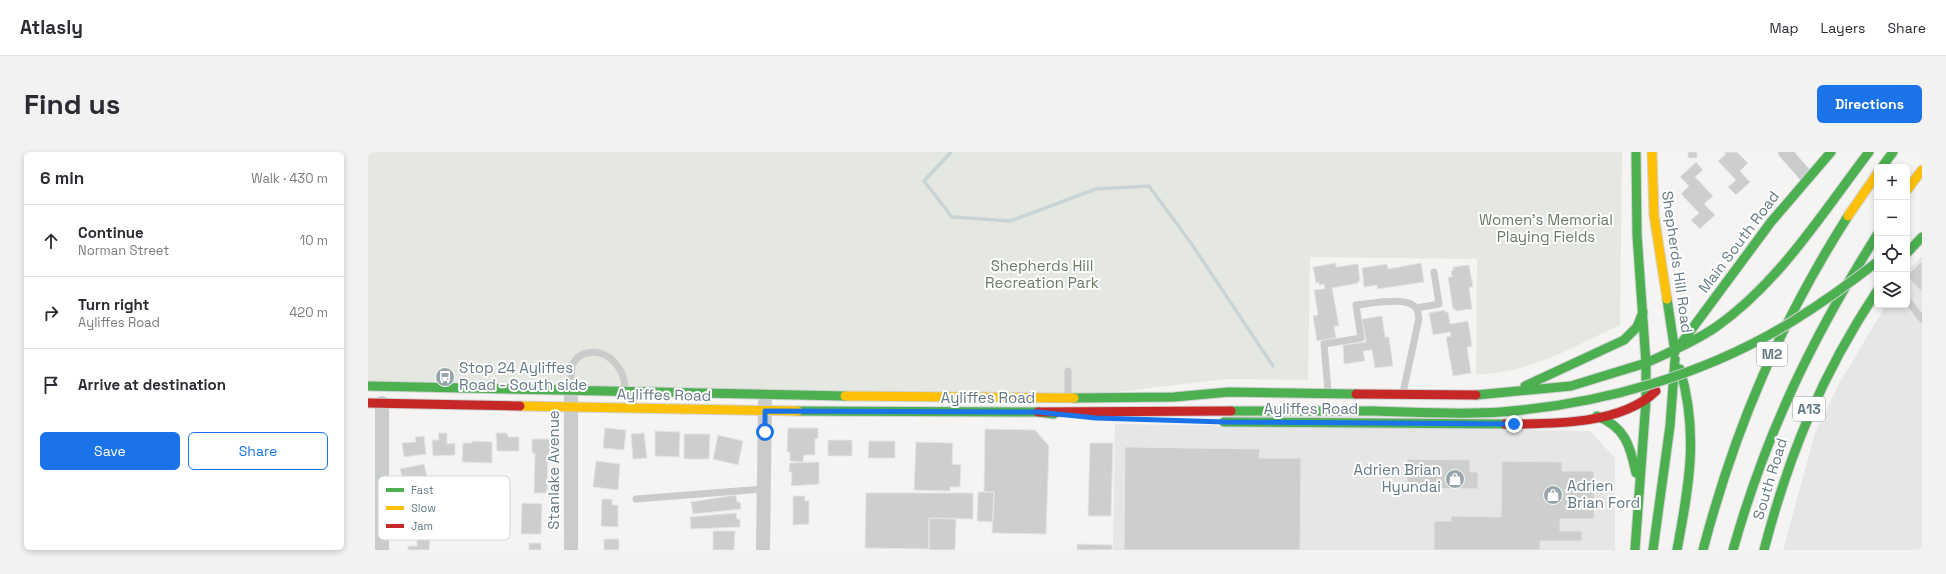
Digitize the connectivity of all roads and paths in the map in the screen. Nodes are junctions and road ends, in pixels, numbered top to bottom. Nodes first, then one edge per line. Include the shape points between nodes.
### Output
1 (1636, 152) edge
2 (1652, 152) edge
3 (1785, 152) edge
4 (1831, 152) edge
5 (1869, 152) edge
6 (1893, 152) edge
7 (1884, 164) edge
8 (1922, 170) edge
9 (1807, 177) junction
10 (1874, 179) edge
11 (1910, 186) edge
12 (1876, 236) edge
13 (1922, 237) edge
14 (1910, 249) edge
15 (1874, 264) edge
16 (1434, 272) dead end
17 (1874, 298) edge
18 (1910, 305) edge
19 (1416, 308) junction
20 (1832, 308) junction
21 (1912, 308) joint
22 (1643, 312) junction
23 (1922, 319) edge
24 (1675, 355) junction
25 (1646, 363) junction
26 (1068, 371) dead end
27 (368, 386) edge
28 (1803, 387) dead end
29 (571, 389) junction
30 (625, 390) junction
31 (1329, 393) junction
32 (1506, 393) junction
33 (765, 394) junction
34 (1403, 394) junction
35 (1068, 398) junction
36 (1646, 400) junction
37 (375, 403) edge
38 (571, 407) junction
39 (765, 411) junction
40 (1038, 412) junction
41 (1597, 416) junction
42 (1188, 421) dead end
43 (1218, 422) dead end
44 (378, 476) edge
45 (764, 489) junction
46 (1640, 495) junction
47 (636, 499) dead end
48 (1764, 515) dead end
49 (382, 540) edge
50 (382, 550) edge
51 (571, 550) edge
52 (763, 550) edge
53 (1635, 550) edge
54 (1653, 550) edge
55 (1677, 550) edge
56 (1702, 550) edge
57 (1733, 550) edge
58 (1755, 550) edge
59 (1764, 550) edge

1 - 22 main road, Shepherds Hill Road via 1637,235
2 - 24 main road, Shepherds Hill Road via 1654,215
3 - 9 street
4 - 9 main road, Main South Road
5 - 24 main road via 1787,260 1760,290 1720,325
6 - 7 main road
8 - 11 main road
9 - 24 main road, Main South Road via 1770,223
10 - 56 main road, M2 via 1827,250 1774,351 1735,445
12 - 20 main road, M2
13 - 14 main road
15 - 40 main road, bridge via 1829,299 1773,334 1733,354 1651,385 1586,401 1521,410 1477,412
16 - 19 lane via 1439,304
17 - 59 main road, South Road / A13 via 1843,344 1811,406 1785,475
18 - 21 lane
19 - 31 lane via 1408,302 1390,301 1356,305 1361,338 1324,344
19 - 34 lane via 1419,318
20 - 28 main road
20 - 57 main road, M2 via 1788,393 1756,477
21 - 23 lane
22 - 25 main road, Shepherds Hill Road
22 - 32 main road via 1637,327 1624,340
24 - 25 main road, Ayliffes Road
24 - 36 main road, Ayliffes Road via 1664,382
24 - 54 main road via 1670,426
24 - 55 main road via 1685,384 1691,440 1689,482
25 - 32 main road, Ayliffes Road via 1571,386
25 - 36 main road
26 - 35 lane
27 - 29 main road, Ayliffes Road
29 - 30 main road, Ayliffes Road
29 - 30 lane via 571,371 574,363 578,357 592,352 612,359 623,376
29 - 38 street, Stanlake Avenue
30 - 33 main road, Ayliffes Road
31 - 34 main road, Ayliffes Road
31 - 35 main road, Ayliffes Road via 1229,392 1174,397
32 - 34 main road, Ayliffes Road
33 - 35 main road, Ayliffes Road
33 - 39 street
36 - 41 main road, Ayliffes Road via 1629,409
36 - 46 main road
37 - 38 main road, Ayliffes Road
37 - 44 street
38 - 39 main road, Ayliffes Road
38 - 51 street, Stanlake Avenue
39 - 40 main road, Ayliffes Road
39 - 45 street
40 - 42 main road, Ayliffes Road via 1096,418
41 - 43 main road, Ayliffes Road via 1514,424
41 - 46 main road via 1613,423 1623,435 1632,456
45 - 47 lane
45 - 52 street
46 - 53 main road
48 - 58 main road
49 - 50 street

